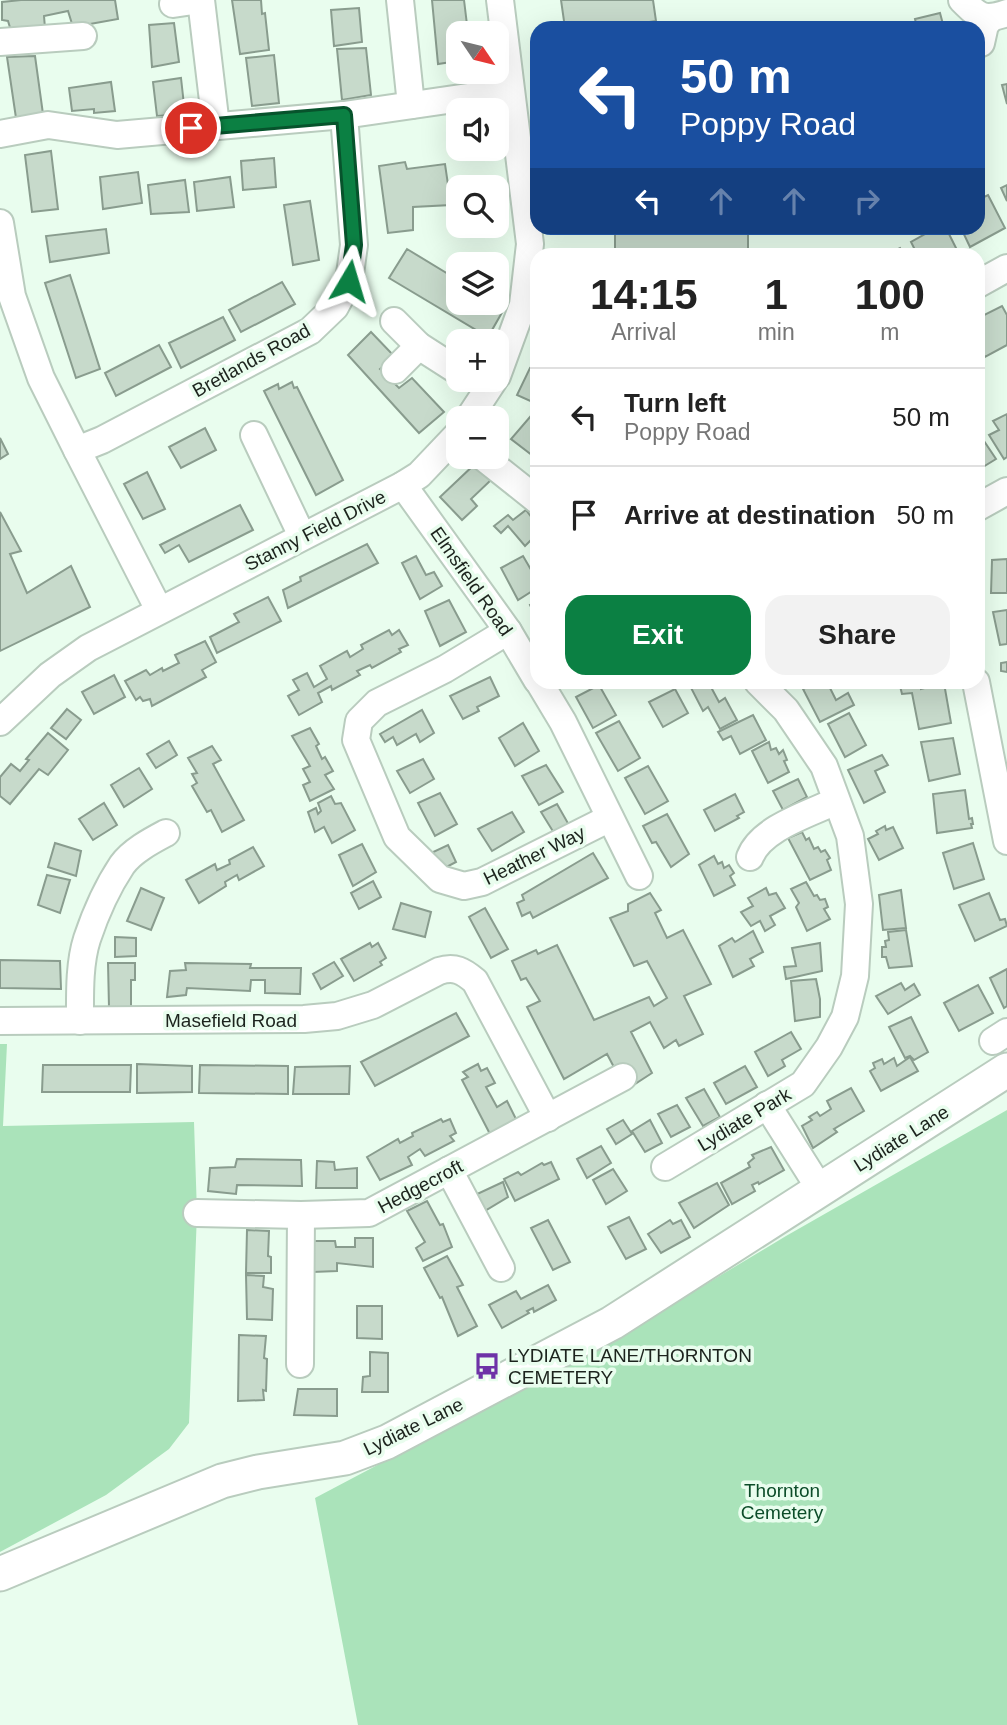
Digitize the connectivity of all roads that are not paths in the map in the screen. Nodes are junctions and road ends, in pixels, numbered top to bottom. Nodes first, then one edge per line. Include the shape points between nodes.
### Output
1 (201, 0) edge
2 (400, 0) edge
3 (499, 0) edge
4 (962, 0) edge
5 (173, 4) dead end
6 (999, 15) edge
7 (985, 26) edge
8 (83, 36) dead end
9 (0, 42) edge
10 (509, 92) junction
11 (411, 105) junction
12 (344, 115) junction
13 (216, 126) junction
14 (0, 134) edge
15 (0, 223) edge
16 (1007, 268) edge
17 (985, 280) edge
18 (394, 321) dead end
19 (509, 335) edge
20 (419, 346) junction
21 (446, 363) edge
22 (394, 370) dead end
23 (254, 435) dead end
24 (446, 447) edge
25 (76, 450) junction
26 (498, 469) edge
27 (404, 485) junction
28 (1007, 491) edge
29 (530, 494) edge
30 (985, 503) edge
31 (303, 536) junction
32 (159, 610) junction
33 (508, 631) junction
34 (530, 668) edge
35 (543, 689) edge
36 (765, 689) edge
37 (977, 689) edge
38 (0, 722) edge
39 (836, 801) junction
40 (610, 818) junction
41 (166, 833) dead end
42 (1007, 841) edge
43 (750, 857) dead end
44 (639, 876) dead end
45 (0, 1021) edge
46 (80, 1021) junction
47 (1002, 1048) edge
48 (623, 1077) dead end
49 (766, 1105) junction
50 (548, 1118) junction
51 (665, 1167) dead end
52 (449, 1170) junction
53 (820, 1189) junction
54 (197, 1213) dead end
55 (301, 1215) junction
56 (501, 1268) dead end
57 (300, 1364) dead end
58 (0, 1574) edge

1 - 5 street
1 - 13 street
2 - 11 street
3 - 10 street, Stanny Field Drive
4 - 6 street via 979,16
6 - 7 street
8 - 9 street
10 - 11 street
10 - 19 street, Stanny Field Drive via 530,244 523,305
11 - 12 street
12 - 13 street
12 - 25 street, Bretlands Road via 354,245 349,281 335,307 310,331
13 - 14 street via 117,135 48,125
15 - 25 street via 12,296 41,378
16 - 17 street
18 - 20 street
20 - 21 street
20 - 22 street
23 - 31 street
24 - 27 street, Stanny Field Drive
25 - 32 street
26 - 29 street
27 - 31 street, Stanny Field Drive
27 - 33 street, Elmsfield Road
28 - 30 street
31 - 32 street, Stanny Field Drive
32 - 38 street, Stanny Field Drive via 88,648 50,675
33 - 34 street, Elmsfield Road
33 - 40 street, Heather Way via 377,703 359,721 356,740 397,837 440,879 464,886 482,882
35 - 40 street, Elmsfield Road
36 - 39 street, Lydiate Park via 786,710 824,766
37 - 42 street
39 - 43 street via 767,834 754,845
39 - 49 street, Lydiate Park via 850,836 859,904 855,976 845,1017 829,1047 803,1084
40 - 44 street, Elmsfield Road
41 - 46 street via 123,864 105,898 86,941
45 - 46 street, Masefield Road
46 - 50 street, Masefield Road via 337,1016 373,1005 450,967 475,981
47 - 53 main road, Lydiate Lane
48 - 50 street, Hedgecroft
49 - 51 street, Lydiate Park
49 - 53 street
50 - 52 street, Hedgecroft
52 - 55 street, Hedgecroft via 369,1213
52 - 56 street
53 - 58 main road, Lydiate Lane via 612,1323 387,1442 345,1458 222,1482
54 - 55 street, Hedgecroft
55 - 57 street

